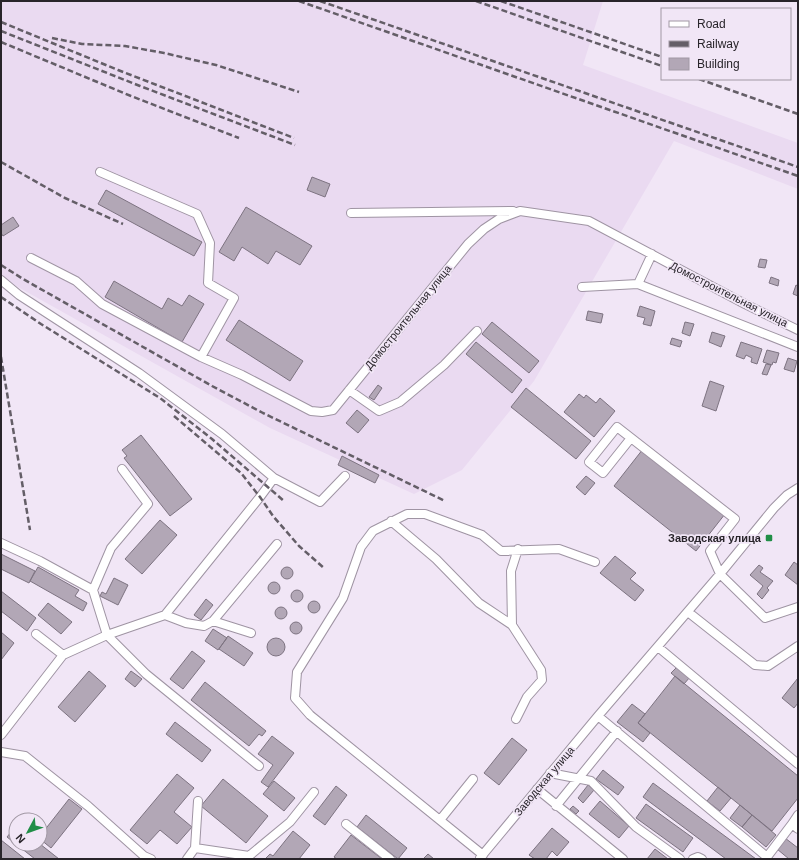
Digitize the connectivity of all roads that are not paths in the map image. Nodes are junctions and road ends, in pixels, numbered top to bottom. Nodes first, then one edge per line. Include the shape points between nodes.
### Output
1 (100, 172) dead end
2 (520, 211) junction
3 (351, 213) dead end
4 (652, 254) junction
5 (31, 258) dead end
6 (1, 280) edge
7 (638, 284) junction
8 (582, 287) dead end
9 (798, 330) edge
10 (477, 331) dead end
11 (798, 346) edge
12 (201, 357) junction
13 (349, 390) junction
14 (631, 438) junction
15 (122, 469) dead end
16 (345, 476) dead end
17 (274, 478) junction
18 (798, 488) edge
19 (391, 520) junction
20 (1, 543) edge
21 (278, 544) dead end
22 (518, 550) junction
23 (595, 562) dead end
24 (720, 574) junction
25 (93, 590) junction
26 (798, 607) edge
27 (688, 612) junction
28 (165, 615) junction
29 (213, 621) junction
30 (512, 625) junction
31 (251, 633) dead end
32 (36, 634) dead end
33 (107, 635) junction
34 (798, 646) edge
35 (658, 647) junction
36 (63, 655) junction
37 (598, 716) junction
38 (516, 719) dead end
39 (617, 731) junction
40 (1, 735) edge
41 (1, 752) edge
42 (798, 764) edge
43 (259, 766) dead end
44 (550, 773) junction
45 (473, 779) dead end
46 (578, 779) junction
47 (537, 789) junction
48 (314, 792) dead end
49 (198, 801) dead end
50 (556, 806) junction
51 (798, 815) edge
52 (440, 820) junction
53 (346, 824) dead end
54 (795, 826) edge
55 (195, 848) junction
56 (481, 857) edge
57 (768, 858) edge
58 (151, 859) edge
59 (186, 859) edge
60 (390, 859) edge
61 (623, 859) edge
62 (680, 859) edge
63 (693, 859) edge
64 (702, 859) edge

1 - 12 street via 196,214 210,243 208,283 234,298
2 - 3 street
2 - 4 street, Домостроительная улица via 589,221
2 - 13 street, Домостроительная улица via 499,219 468,244
4 - 7 street
4 - 9 street, Домостроительная улица
5 - 12 street, Домостроительная улица via 76,281 102,304
6 - 17 street via 19,295 145,378 222,434
7 - 8 street
7 - 11 street
10 - 13 street via 444,365 400,402 379,411
12 - 13 street, Домостроительная улица via 311,411 333,410
14 - 14 street via 617,427 589,462 603,473
14 - 24 street via 735,519 710,551
15 - 25 street via 148,504 111,548
16 - 17 street via 320,502
17 - 28 street
18 - 24 street, Заводская улица via 787,494 774,508
19 - 22 street via 407,514 425,514 482,535 500,551
19 - 30 street via 436,559 479,603
19 - 52 street via 372,531 361,548 343,598 297,672 296,698 310,715
20 - 25 street
21 - 29 street
22 - 23 street via 558,548
22 - 30 street via 511,571
24 - 26 street via 765,618
24 - 27 street, Заводская улица
25 - 33 street
27 - 34 street via 755,665 768,666
27 - 35 street, Заводская улица
28 - 29 street via 204,626
28 - 33 street
29 - 31 street
30 - 38 street via 541,670 542,680 527,697
32 - 36 street
33 - 36 street
33 - 43 street via 146,674
35 - 37 street, Заводская улица
35 - 42 street
36 - 40 street
37 - 39 street
37 - 44 street, Заводская улица
39 - 46 street
39 - 57 street
41 - 58 street via 25,756 88,806 144,856
44 - 46 street
44 - 47 street, Заводская улица
45 - 52 street
46 - 50 street
46 - 62 street via 590,781 636,827
47 - 50 street
47 - 56 street, Заводская улица
48 - 55 street via 290,822 249,856
49 - 55 street
50 - 61 street
51 - 54 street
52 - 56 street
53 - 60 street
54 - 57 street
55 - 59 street
63 - 64 street

